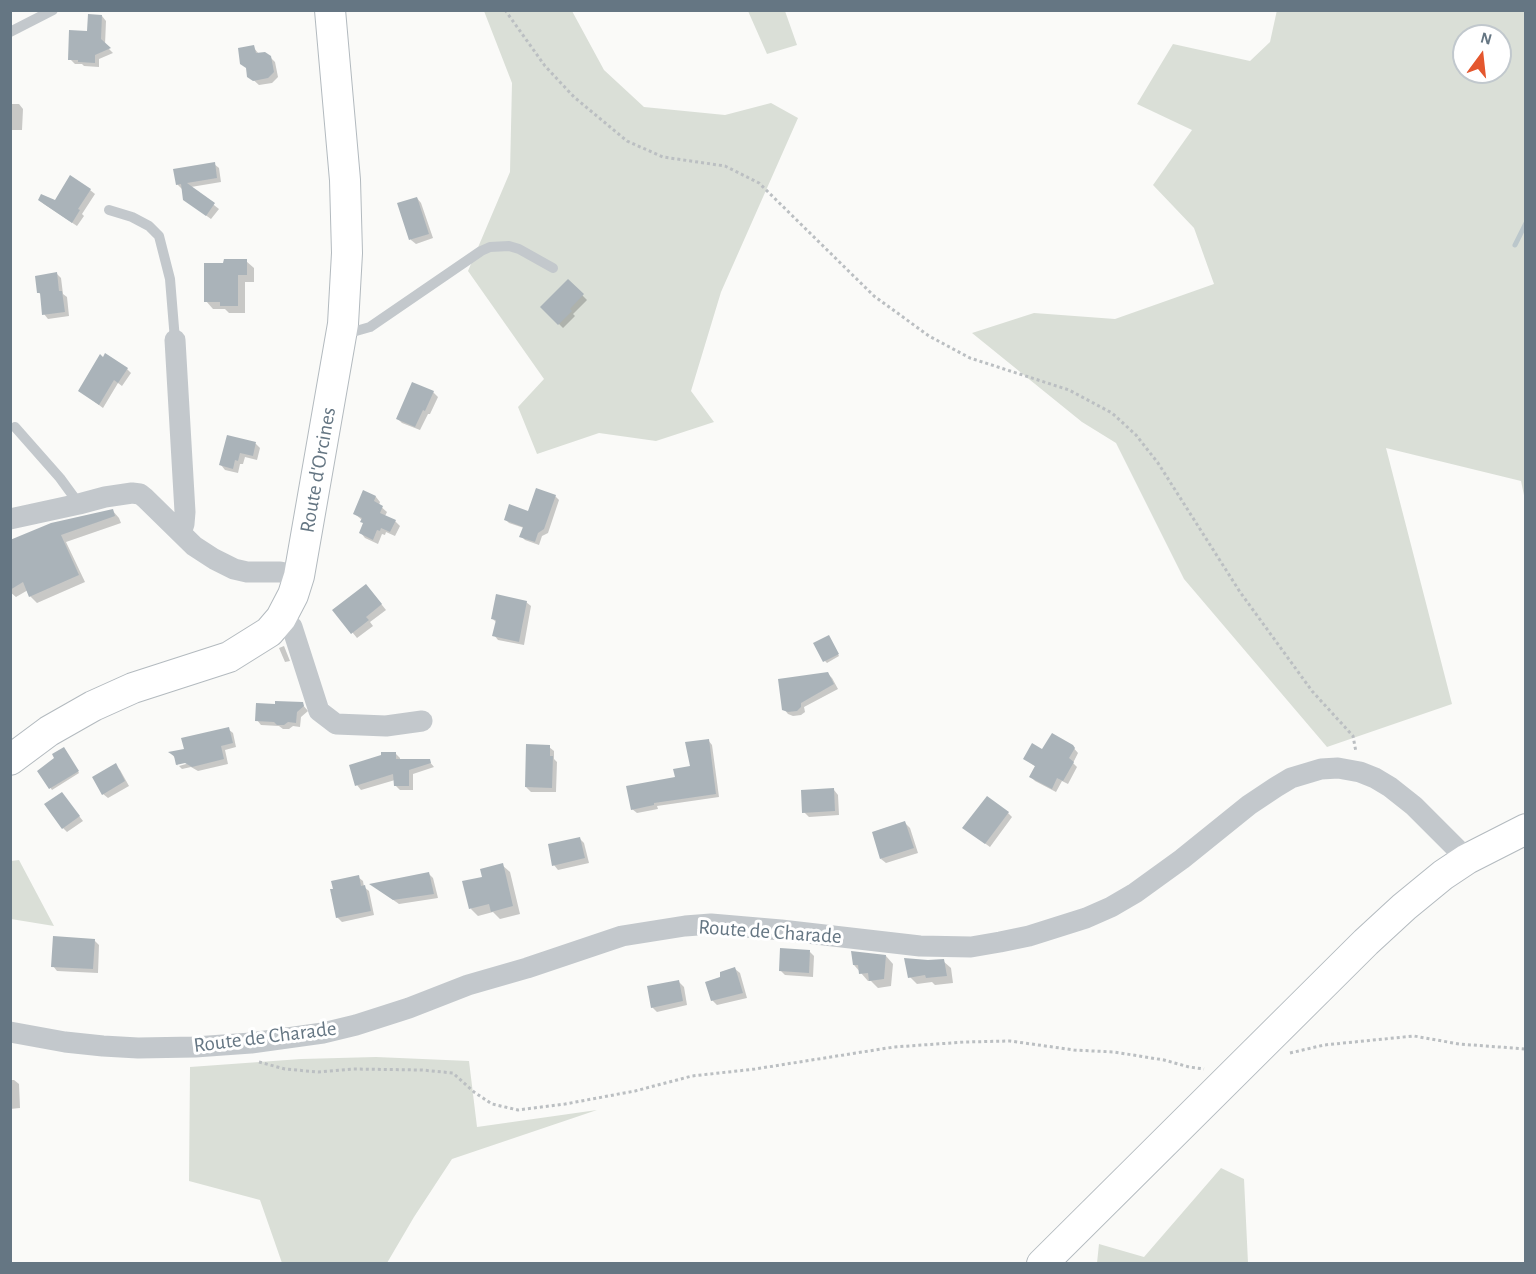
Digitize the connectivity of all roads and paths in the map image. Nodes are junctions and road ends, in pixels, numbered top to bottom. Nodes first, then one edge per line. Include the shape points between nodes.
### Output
1 (52, 10) edge
2 (330, 10) edge
3 (505, 10) edge
4 (10, 32) edge
5 (109, 210) dead end
6 (553, 268) dead end
7 (342, 330) junction
8 (175, 340) joint
9 (15, 427) dead end
10 (79, 504) junction
11 (10, 519) edge
12 (181, 533) junction
13 (299, 576) junction
14 (282, 618) junction
15 (422, 721) dead end
16 (10, 760) edge
17 (1360, 772) junction
18 (1526, 829) edge
19 (1467, 859) junction
20 (10, 1032) edge
21 (1526, 1049) edge
22 (1247, 1061) junction
23 (258, 1062) dead end
24 (1207, 1069) dead end
25 (1042, 1263) edge

1 - 4 lane
2 - 7 main road, Route d'Orcines via 345,180 347,253
3 - 17 path via 552,74 627,141 663,157 726,166 759,183 874,296 929,336 970,358 1069,390 1112,413 1158,463 1240,592 1312,691 1353,736
5 - 8 lane via 132,217 159,236 170,279
6 - 7 lane via 519,249 490,247 370,327
7 - 13 main road, Route d'Orcines
8 - 12 street via 185,512
9 - 10 lane
10 - 11 street
10 - 12 street via 105,496 140,494
12 - 13 street via 194,546 234,569
13 - 14 main road, Route d'Orcines
14 - 15 street via 292,627 319,711 336,724 386,726
14 - 16 main road, Route d'Orcines via 269,632 229,657 133,688 93,706 49,731
17 - 19 street, Route de Charade via 1390,787 1414,806
17 - 20 street, Route de Charade via 1321,769 1291,778 1111,907 1000,942 971,947 920,946 711,924 684,926 622,936 323,1033 195,1047 138,1048
18 - 19 main road
19 - 22 main road via 1443,874 1381,928
21 - 22 path via 1414,1036 1324,1045
22 - 25 main road
23 - 24 path via 318,1072 353,1069 453,1073 492,1104 518,1110 635,1091 692,1076 894,1047 965,1042 1010,1041 1114,1052

